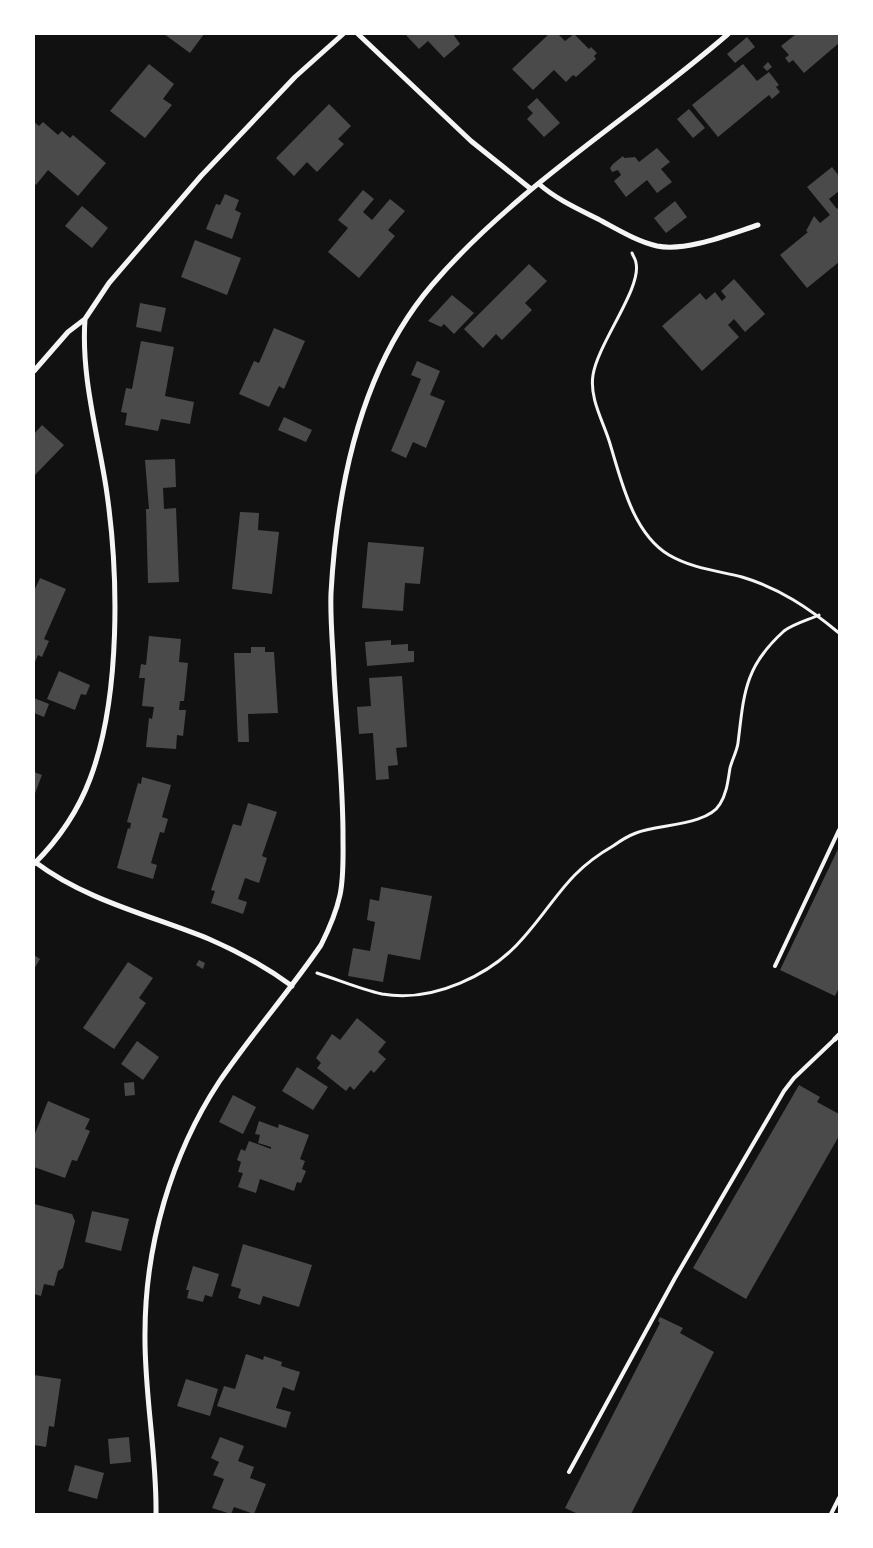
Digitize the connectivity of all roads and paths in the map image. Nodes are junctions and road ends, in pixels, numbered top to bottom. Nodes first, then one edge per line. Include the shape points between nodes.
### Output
1 (343, 34) edge
2 (358, 34) edge
3 (728, 34) edge
4 (539, 184) junction
5 (531, 189) junction
6 (758, 225) dead end
7 (631, 236) junction
8 (86, 319) junction
9 (34, 370) edge
10 (819, 616) junction
11 (839, 633) edge
12 (839, 830) edge
13 (35, 863) edge
14 (775, 966) dead end
15 (304, 969) junction
16 (292, 986) junction
17 (837, 1037) edge
18 (569, 1472) dead end
19 (839, 1498) edge
20 (156, 1514) edge
21 (831, 1514) edge

1 - 8 street via 295,78 201,176 109,283
2 - 5 street via 471,141
3 - 4 street
4 - 5 street
4 - 7 street
5 - 15 street via 432,286 393,342 364,406 343,492 331,596 343,798 340,894 332,922
6 - 7 street via 709,241 674,246 660,246
7 - 10 path via 628,243 636,263 636,275 596,359 592,386 621,481 639,522 669,555 773,589
8 - 9 street via 68,332
8 - 13 street via 83,346 87,386 106,488 112,550 112,663 105,720 90,780 72,817
10 - 11 path
10 - 15 path via 786,630 750,675 742,702 738,744 727,789 719,806 694,822 636,833 595,856 557,892 524,938 483,973 430,992 400,995 356,987
12 - 14 lane
13 - 16 street via 56,878 94,896 248,957
15 - 16 street
16 - 20 street via 202,1111 184,1148 158,1227 147,1278 145,1334
17 - 18 lane via 784,1091 675,1278
19 - 21 lane

